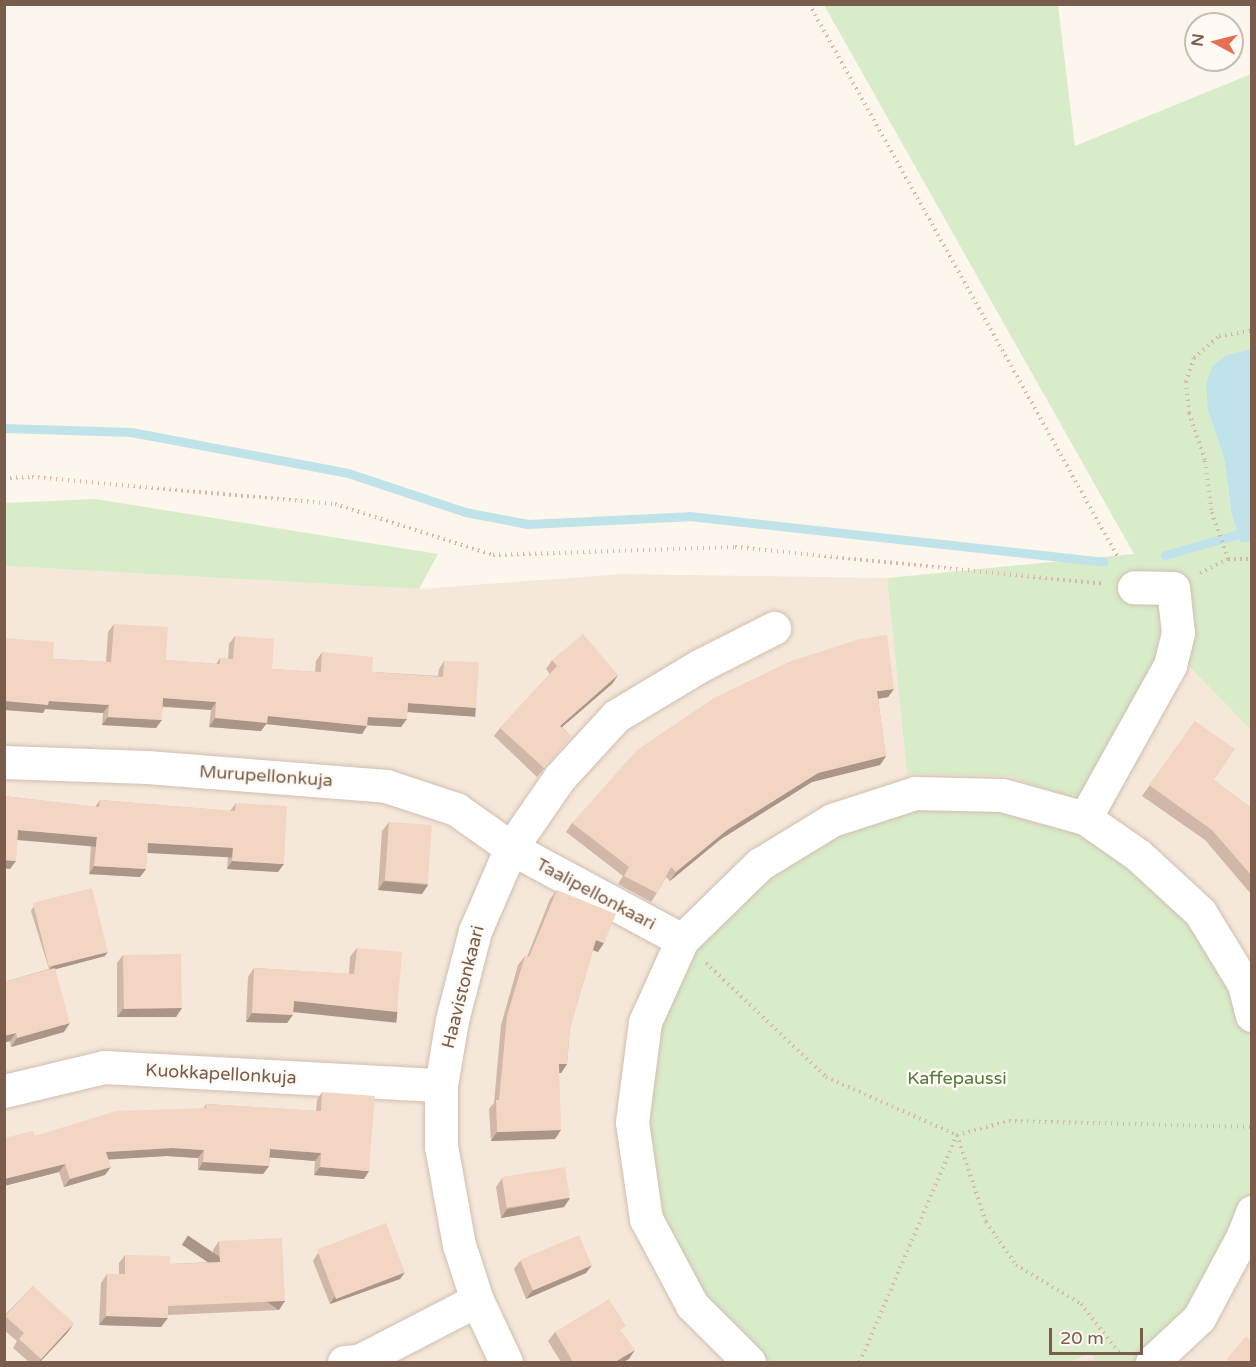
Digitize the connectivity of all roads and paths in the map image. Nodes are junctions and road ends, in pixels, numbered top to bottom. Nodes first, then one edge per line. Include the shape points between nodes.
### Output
1 (809, 4) edge
2 (1251, 331) edge
3 (4, 478) edge
4 (1251, 559) edge
5 (1134, 586) junction
6 (774, 628) dead end
7 (4, 762) edge
8 (1085, 818) junction
9 (511, 848) junction
10 (682, 940) junction
11 (1251, 1015) edge
12 (441, 1085) junction
13 (4, 1091) edge
14 (1251, 1127) edge
15 (957, 1136) junction
16 (1251, 1212) edge
17 (477, 1300) junction
18 (344, 1362) edge
19 (506, 1362) edge
20 (749, 1362) edge
21 (860, 1362) edge
22 (1127, 1362) edge
23 (1152, 1362) edge

1 - 5 path
2 - 4 path via 1219,336 1194,358 1186,382 1189,413 1205,460 1211,510 1228,559
3 - 5 path via 335,504 493,555 735,547
5 - 8 street via 1173,588 1178,633 1170,665
6 - 9 street, Haavistonkaari via 701,664 616,716 560,777
7 - 9 street, Murupellonkuja via 147,767 386,786 456,809
8 - 10 street via 1002,795 915,793 832,820 760,864
8 - 11 street via 1138,855 1200,912 1244,984
9 - 10 street, Taalipellonkaari
9 - 12 street, Haavistonkaari via 475,931 452,1020
10 - 15 path via 826,1077
10 - 20 street via 645,1022 632,1122 646,1219 692,1305
12 - 13 street, Kuokkapellonkuja via 104,1067
12 - 17 street, Haavistonkaari via 441,1146 459,1245
14 - 15 path via 1009,1121
15 - 21 path
15 - 22 path via 986,1222 1016,1265 1081,1304
16 - 23 street via 1243,1236 1199,1318
17 - 18 street via 359,1361
17 - 19 street, Haavistonkaari

